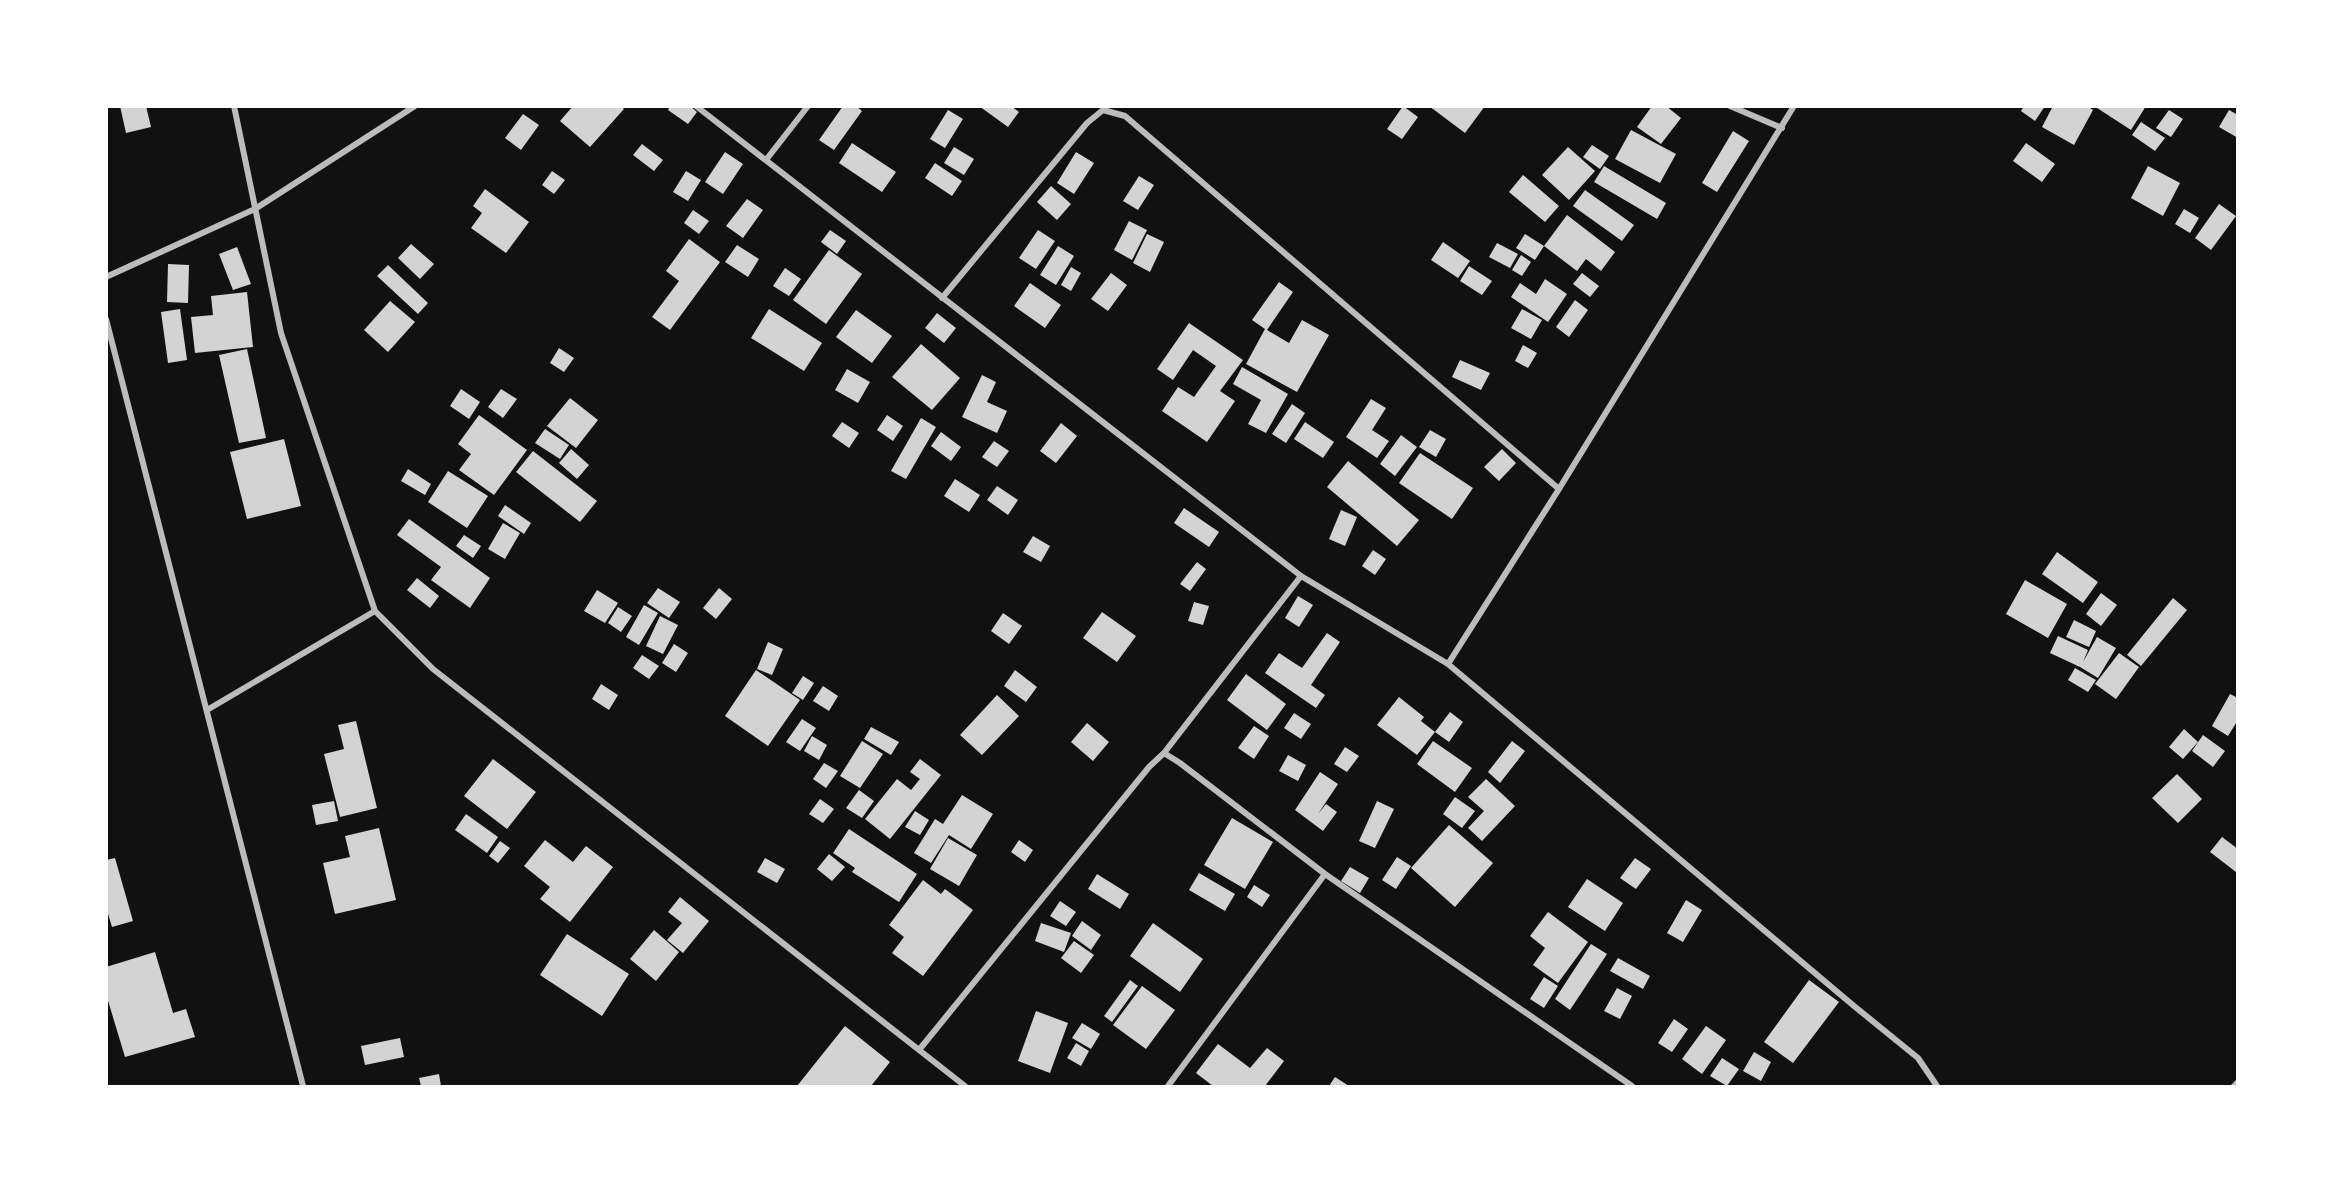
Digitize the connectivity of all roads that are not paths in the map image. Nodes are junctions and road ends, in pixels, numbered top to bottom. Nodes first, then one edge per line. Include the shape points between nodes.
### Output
1 (234, 106) edge
2 (415, 106) edge
3 (696, 106) edge
4 (808, 106) edge
5 (1730, 106) edge
6 (1794, 106) edge
7 (1782, 128) junction
8 (766, 160) junction
9 (255, 209) junction
10 (106, 277) edge
11 (942, 298) junction
12 (106, 319) edge
13 (1559, 489) junction
14 (1300, 576) junction
15 (375, 611) junction
16 (1448, 664) junction
17 (207, 710) junction
18 (1164, 753) junction
19 (1325, 874) junction
20 (919, 1050) junction
21 (2238, 1082) edge
22 (303, 1086) edge
23 (966, 1086) edge
24 (1168, 1086) edge
25 (1632, 1086) edge
26 (1937, 1086) edge
27 (2234, 1086) edge

1 - 9 street
2 - 9 street
3 - 8 street
4 - 8 street
5 - 7 street
6 - 7 street
7 - 13 street
8 - 11 street
9 - 10 street
9 - 15 street via 281,333
11 - 13 street via 1087,123 1103,110 1125,116
11 - 14 street
12 - 17 street
13 - 16 street
14 - 16 street
14 - 18 street
15 - 17 street
15 - 20 street via 433,669
16 - 26 street via 1918,1058
17 - 22 street
18 - 19 street
18 - 20 street
19 - 24 street
19 - 25 street
20 - 23 street
21 - 27 street

